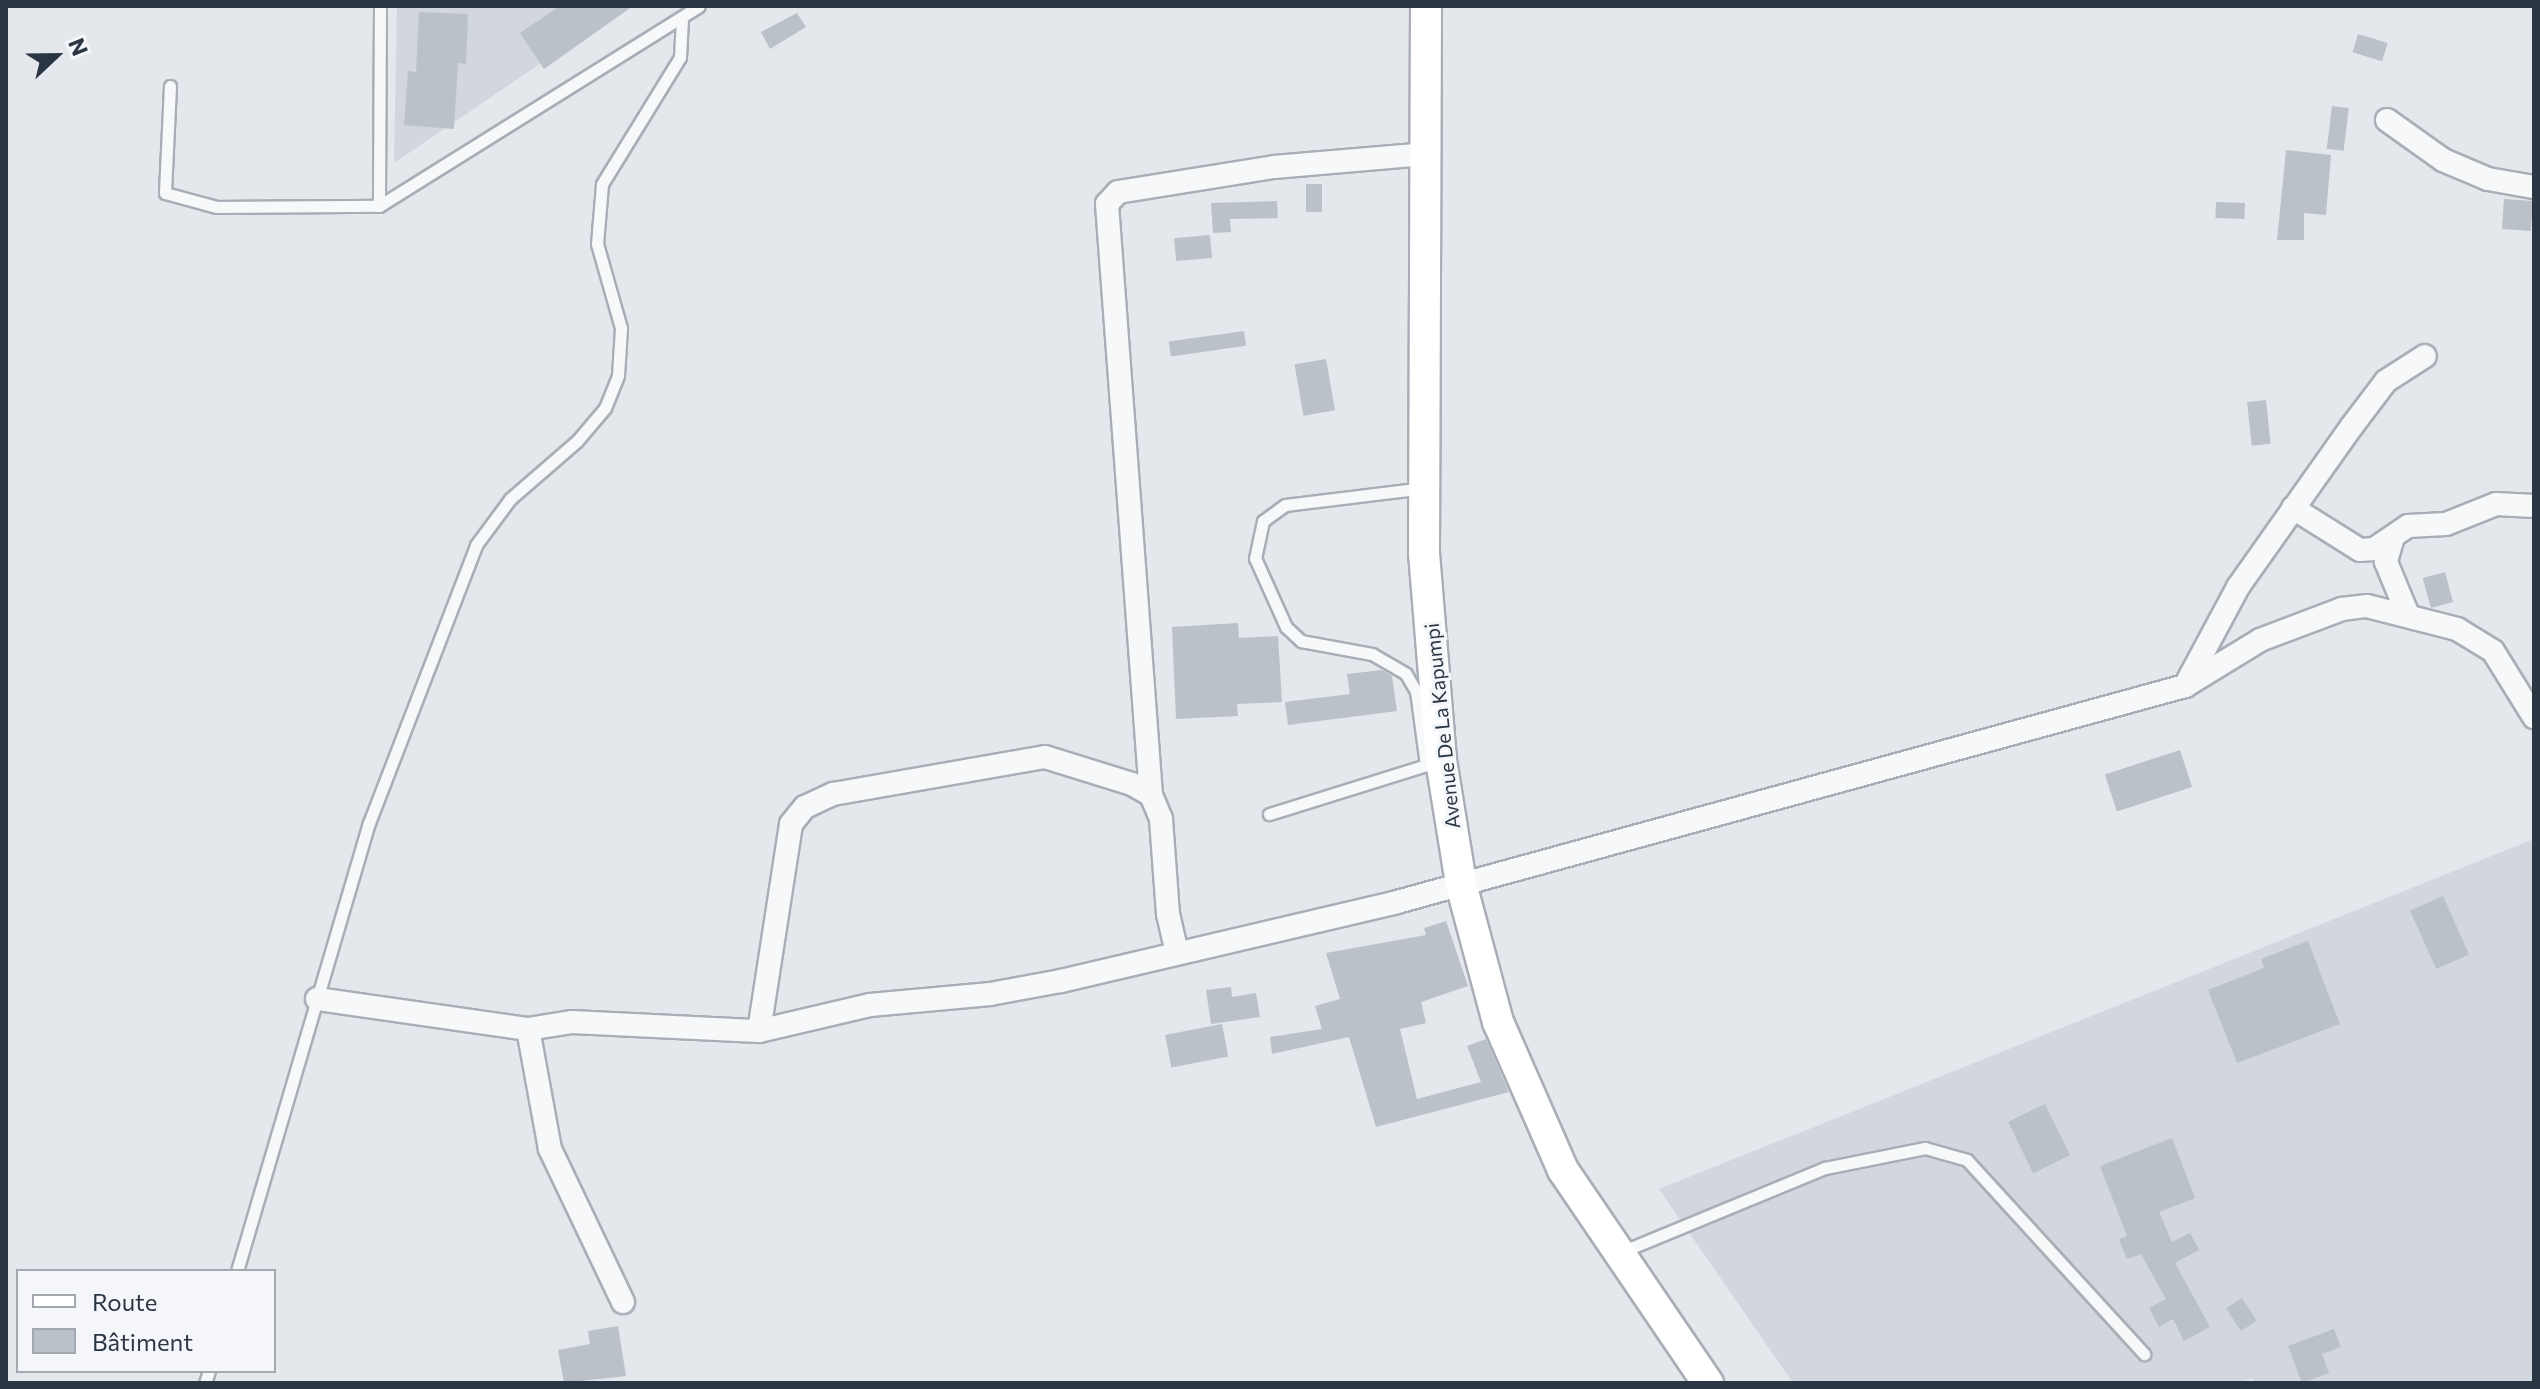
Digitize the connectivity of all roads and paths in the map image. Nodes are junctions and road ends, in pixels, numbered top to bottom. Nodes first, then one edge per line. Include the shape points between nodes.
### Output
1 (380, 6) edge
2 (699, 6) edge
3 (1426, 6) edge
4 (682, 18) junction
5 (170, 86) dead end
6 (2387, 120) dead end
7 (1427, 154) junction
8 (2534, 187) edge
9 (379, 206) junction
10 (2425, 356) dead end
11 (1425, 488) junction
12 (2534, 506) edge
13 (2293, 508) junction
14 (2393, 537) junction
15 (2408, 615) junction
16 (2185, 686) junction
17 (2534, 717) edge
18 (1434, 762) junction
19 (1151, 795) junction
20 (1269, 814) dead end
21 (1461, 884) junction
22 (1177, 952) junction
23 (317, 999) junction
24 (528, 1029) junction
25 (759, 1031) junction
26 (1616, 1253) junction
27 (238, 1269) edge
28 (623, 1302) dead end
29 (2144, 1354) dead end
30 (1708, 1383) edge

1 - 9 lane
2 - 4 lane
3 - 7 main road, Avenue De La Kapumpi
4 - 9 lane
4 - 23 lane via 680,57 602,184 597,244 621,328 618,375 605,408 510,499 476,545 383,783
5 - 9 lane via 165,193 217,207
6 - 8 street via 2443,160 2488,179
7 - 11 main road, Avenue De La Kapumpi
7 - 19 street via 1274,167 1118,192 1107,204
10 - 13 street via 2386,381
11 - 18 main road, Avenue De La Kapumpi
11 - 18 lane via 1285,505 1263,521 1255,558 1286,627 1301,641 1372,654 1406,674 1416,691
12 - 14 street via 2496,504 2446,524 2408,526
13 - 14 street via 2360,550 2374,549
13 - 16 street via 2238,587
14 - 15 street via 2386,562
15 - 16 street via 2367,606 2342,609 2260,640
15 - 17 street via 2457,629 2493,651
16 - 21 street
18 - 20 lane
18 - 21 main road, Avenue De La Kapumpi
19 - 22 street via 1161,819 1168,914
19 - 25 street via 1045,757 833,794 805,807 791,824
21 - 22 street
21 - 26 main road, Avenue De La Kapumpi via 1498,1022 1563,1170
22 - 25 street via 1047,984 870,1005
23 - 24 street
23 - 27 lane
24 - 25 street via 572,1022
24 - 28 street via 550,1149
26 - 29 lane via 1825,1168 1925,1148 1967,1160
26 - 30 main road, Avenue De La Kapumpi

